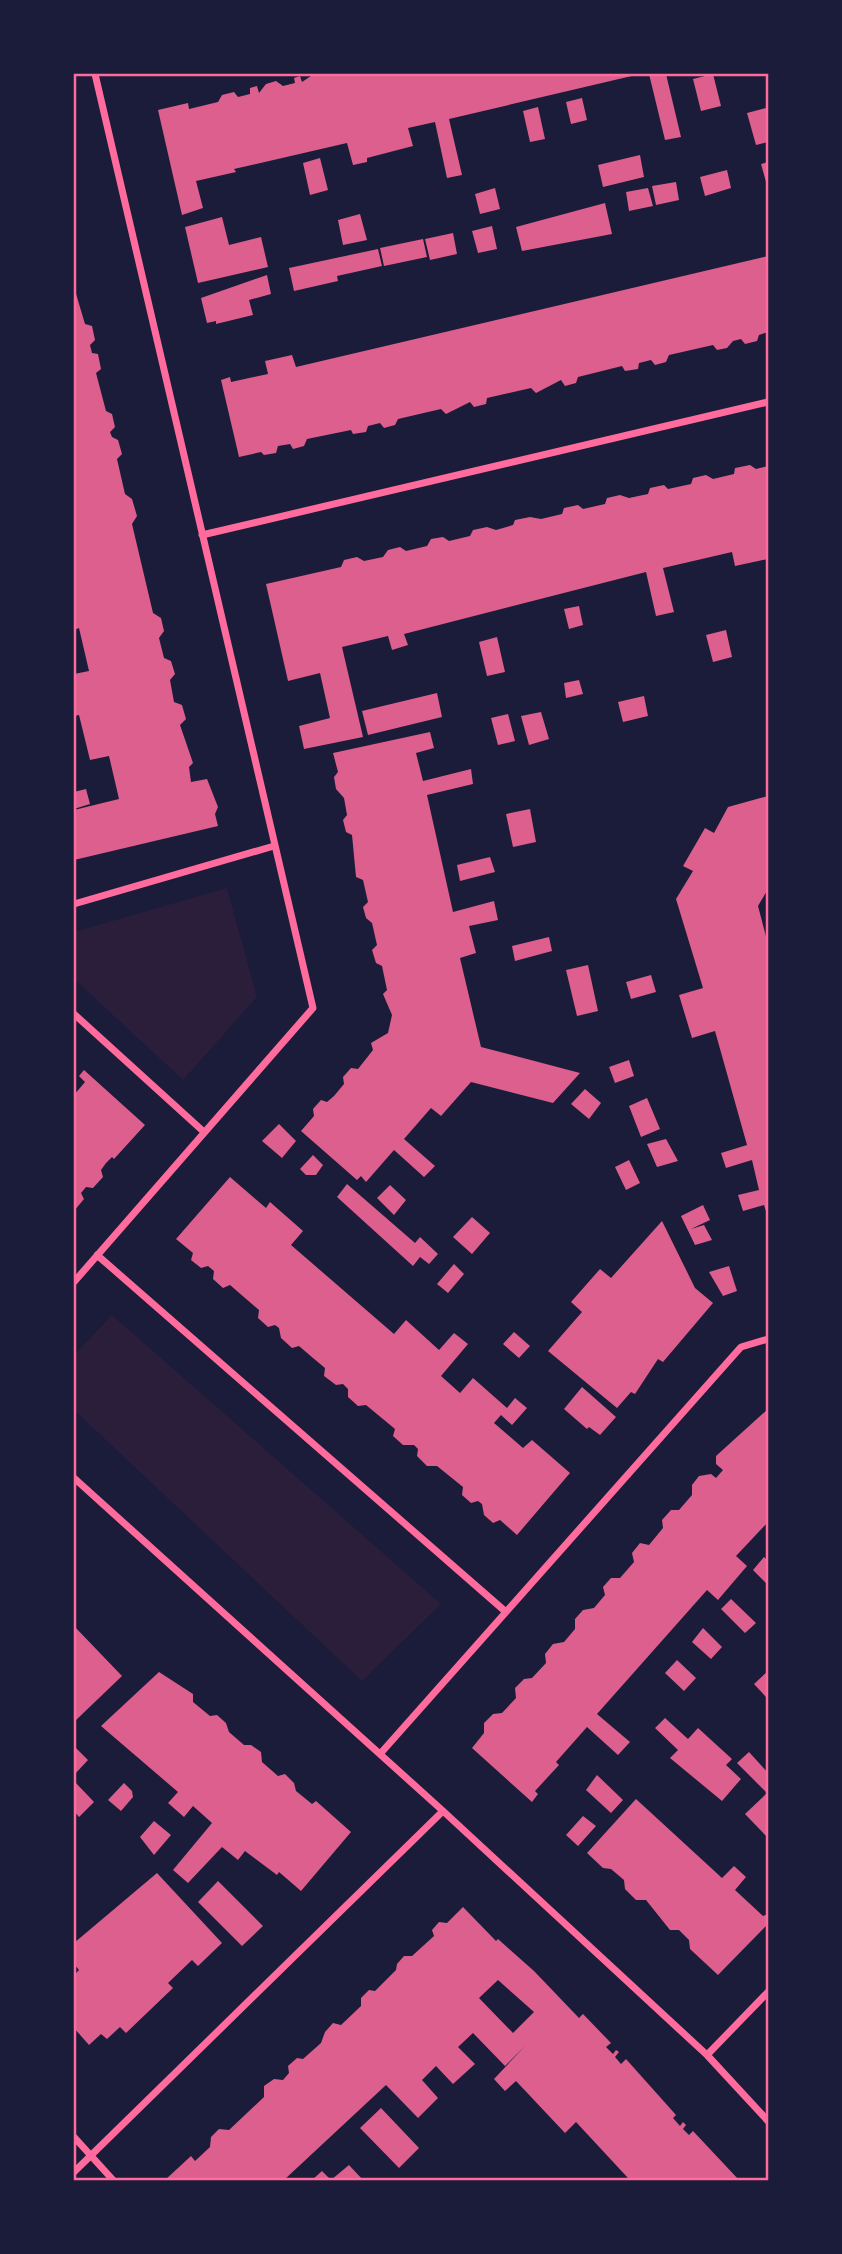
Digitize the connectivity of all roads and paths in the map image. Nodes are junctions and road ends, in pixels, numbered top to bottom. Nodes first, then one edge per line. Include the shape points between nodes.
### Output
1 (95, 74) edge
2 (768, 402) edge
3 (202, 535) junction
4 (274, 846) junction
5 (74, 904) edge
6 (74, 1014) edge
7 (204, 1132) junction
8 (97, 1255) junction
9 (74, 1282) edge
10 (768, 1339) edge
11 (74, 1478) edge
12 (506, 1612) junction
13 (380, 1754) junction
14 (443, 1811) junction
15 (768, 1992) edge
16 (707, 2055) junction
17 (768, 2121) edge
18 (74, 2137) edge
19 (90, 2157) junction
20 (74, 2172) edge
21 (113, 2180) edge

1 - 3 street
2 - 3 street
3 - 4 street
4 - 5 street
4 - 7 street via 313,1008
6 - 7 street
7 - 8 street
8 - 9 street
8 - 12 street
10 - 12 street via 741,1347
11 - 13 street
12 - 13 street
13 - 14 street
14 - 16 street
14 - 19 street
15 - 16 street
16 - 17 street
18 - 19 street
19 - 20 street
19 - 21 street

